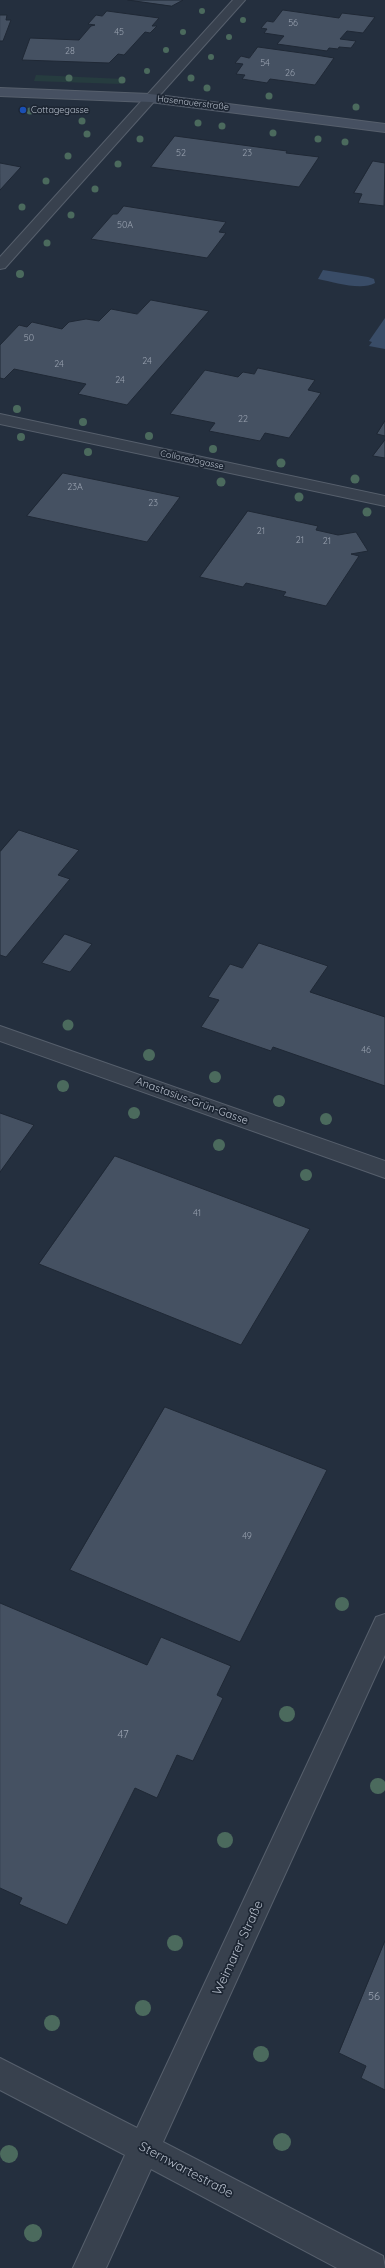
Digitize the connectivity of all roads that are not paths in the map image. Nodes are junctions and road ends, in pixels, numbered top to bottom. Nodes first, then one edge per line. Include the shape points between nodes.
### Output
1 (238, 0) edge
2 (0, 92) edge
3 (150, 98) junction
4 (385, 128) edge
5 (0, 265) edge
6 (0, 419) edge
7 (385, 500) edge
8 (0, 1033) edge
9 (385, 1170) edge
10 (385, 1626) edge
11 (0, 2073) edge
12 (146, 2149) junction
13 (90, 2268) edge
14 (371, 2268) edge

1 - 3 street
2 - 3 street, Hasenauerstraße
3 - 4 street, Hasenauerstraße
3 - 5 street
6 - 7 street, Colloredogasse
8 - 9 street, Anastasius-Grün-Gasse
10 - 12 street, Weimarer Straße
11 - 12 street, Sternwartestraße
12 - 13 street, Weimarer Straße
12 - 14 street, Sternwartestraße

